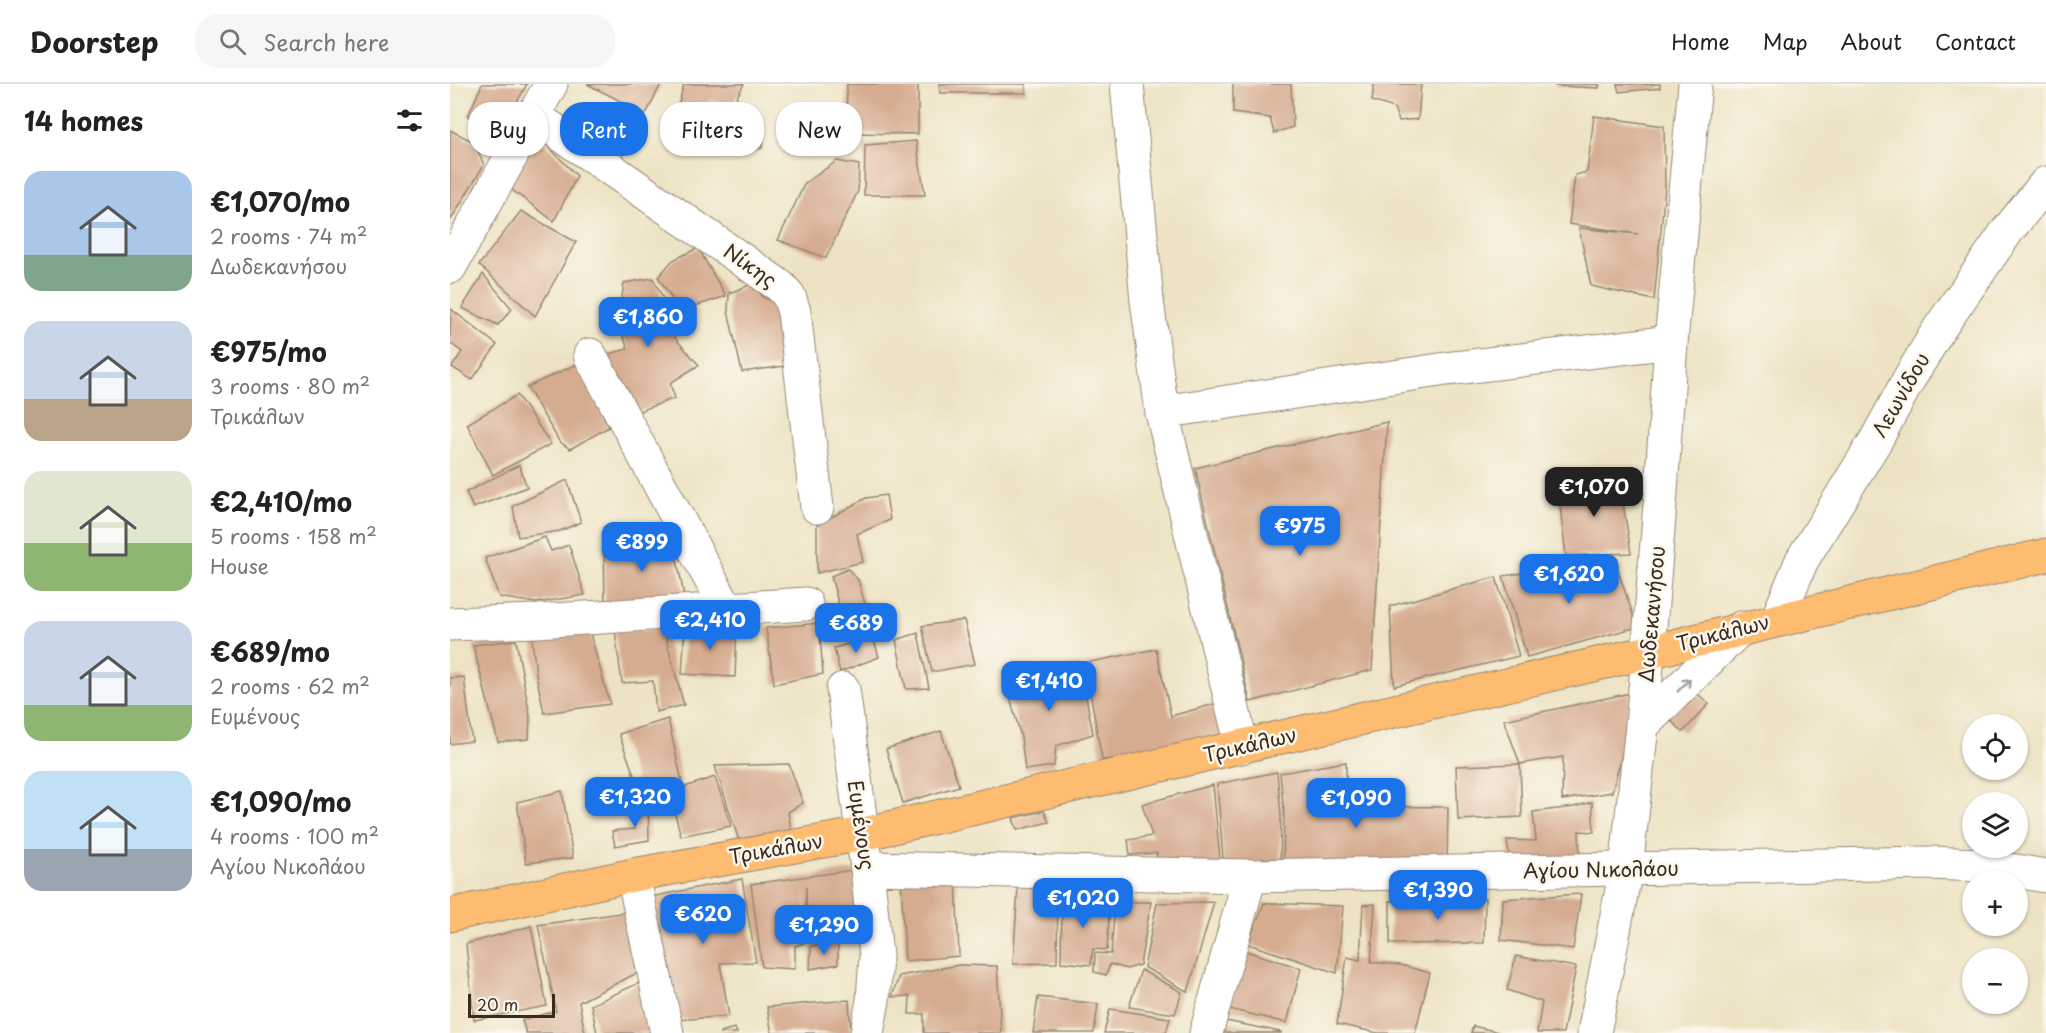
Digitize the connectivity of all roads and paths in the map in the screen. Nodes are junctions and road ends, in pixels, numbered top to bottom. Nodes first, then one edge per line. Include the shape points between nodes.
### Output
1 (551, 84) edge
2 (1128, 84) edge
3 (1695, 84) edge
4 (541, 102) edge
5 (548, 126) edge
6 (512, 156) edge
7 (2046, 183) edge
8 (450, 267) edge
9 (1671, 342) junction
10 (590, 355) dead end
11 (1162, 412) junction
12 (817, 507) dead end
13 (2046, 555) edge
14 (806, 604) dead end
15 (727, 610) junction
16 (1777, 620) junction
17 (450, 624) edge
18 (1741, 628) junction
19 (1649, 652) junction
20 (843, 689) dead end
21 (1642, 726) junction
22 (1242, 747) junction
23 (863, 834) junction
24 (867, 868) junction
25 (1626, 870) junction
26 (633, 875) junction
27 (1250, 876) junction
28 (2046, 876) edge
29 (450, 915) edge
30 (667, 1033) edge
31 (867, 1033) edge
32 (1206, 1033) edge
33 (1594, 1033) edge

1 - 4 street
2 - 11 street
3 - 9 street, Δωδεκανήσου
5 - 12 street, Νίκης via 789,296
6 - 8 street
7 - 16 street, Λεωνίδου via 1988,259 1915,369 1802,560
9 - 11 street via 1446,369
9 - 19 street, Δωδεκανήσου
10 - 15 street
11 - 22 street
13 - 16 main road, Τρικάλων
14 - 15 street
15 - 17 street
16 - 18 main road, Τρικάλων
18 - 19 main road, Τρικάλων
21 -> 18 street
19 - 21 street, Δωδεκανήσου
19 - 22 main road, Τρικάλων
20 - 23 street, Ευμένους
21 - 25 street, Δωδεκανήσου
22 - 23 main road, Τρικάλων
23 - 24 street, Ευμένους
23 - 26 main road, Τρικάλων
24 - 27 street, Αγίου Νικολάου
24 - 31 street, Ευμένους via 876,956
25 - 27 street, Αγίου Νικολάου
25 - 28 street, Αγίου Νικολάου via 1930,863
25 - 33 street, Δωδεκανήσου
26 - 29 main road, Τρικάλων
26 - 30 street
27 - 32 street

